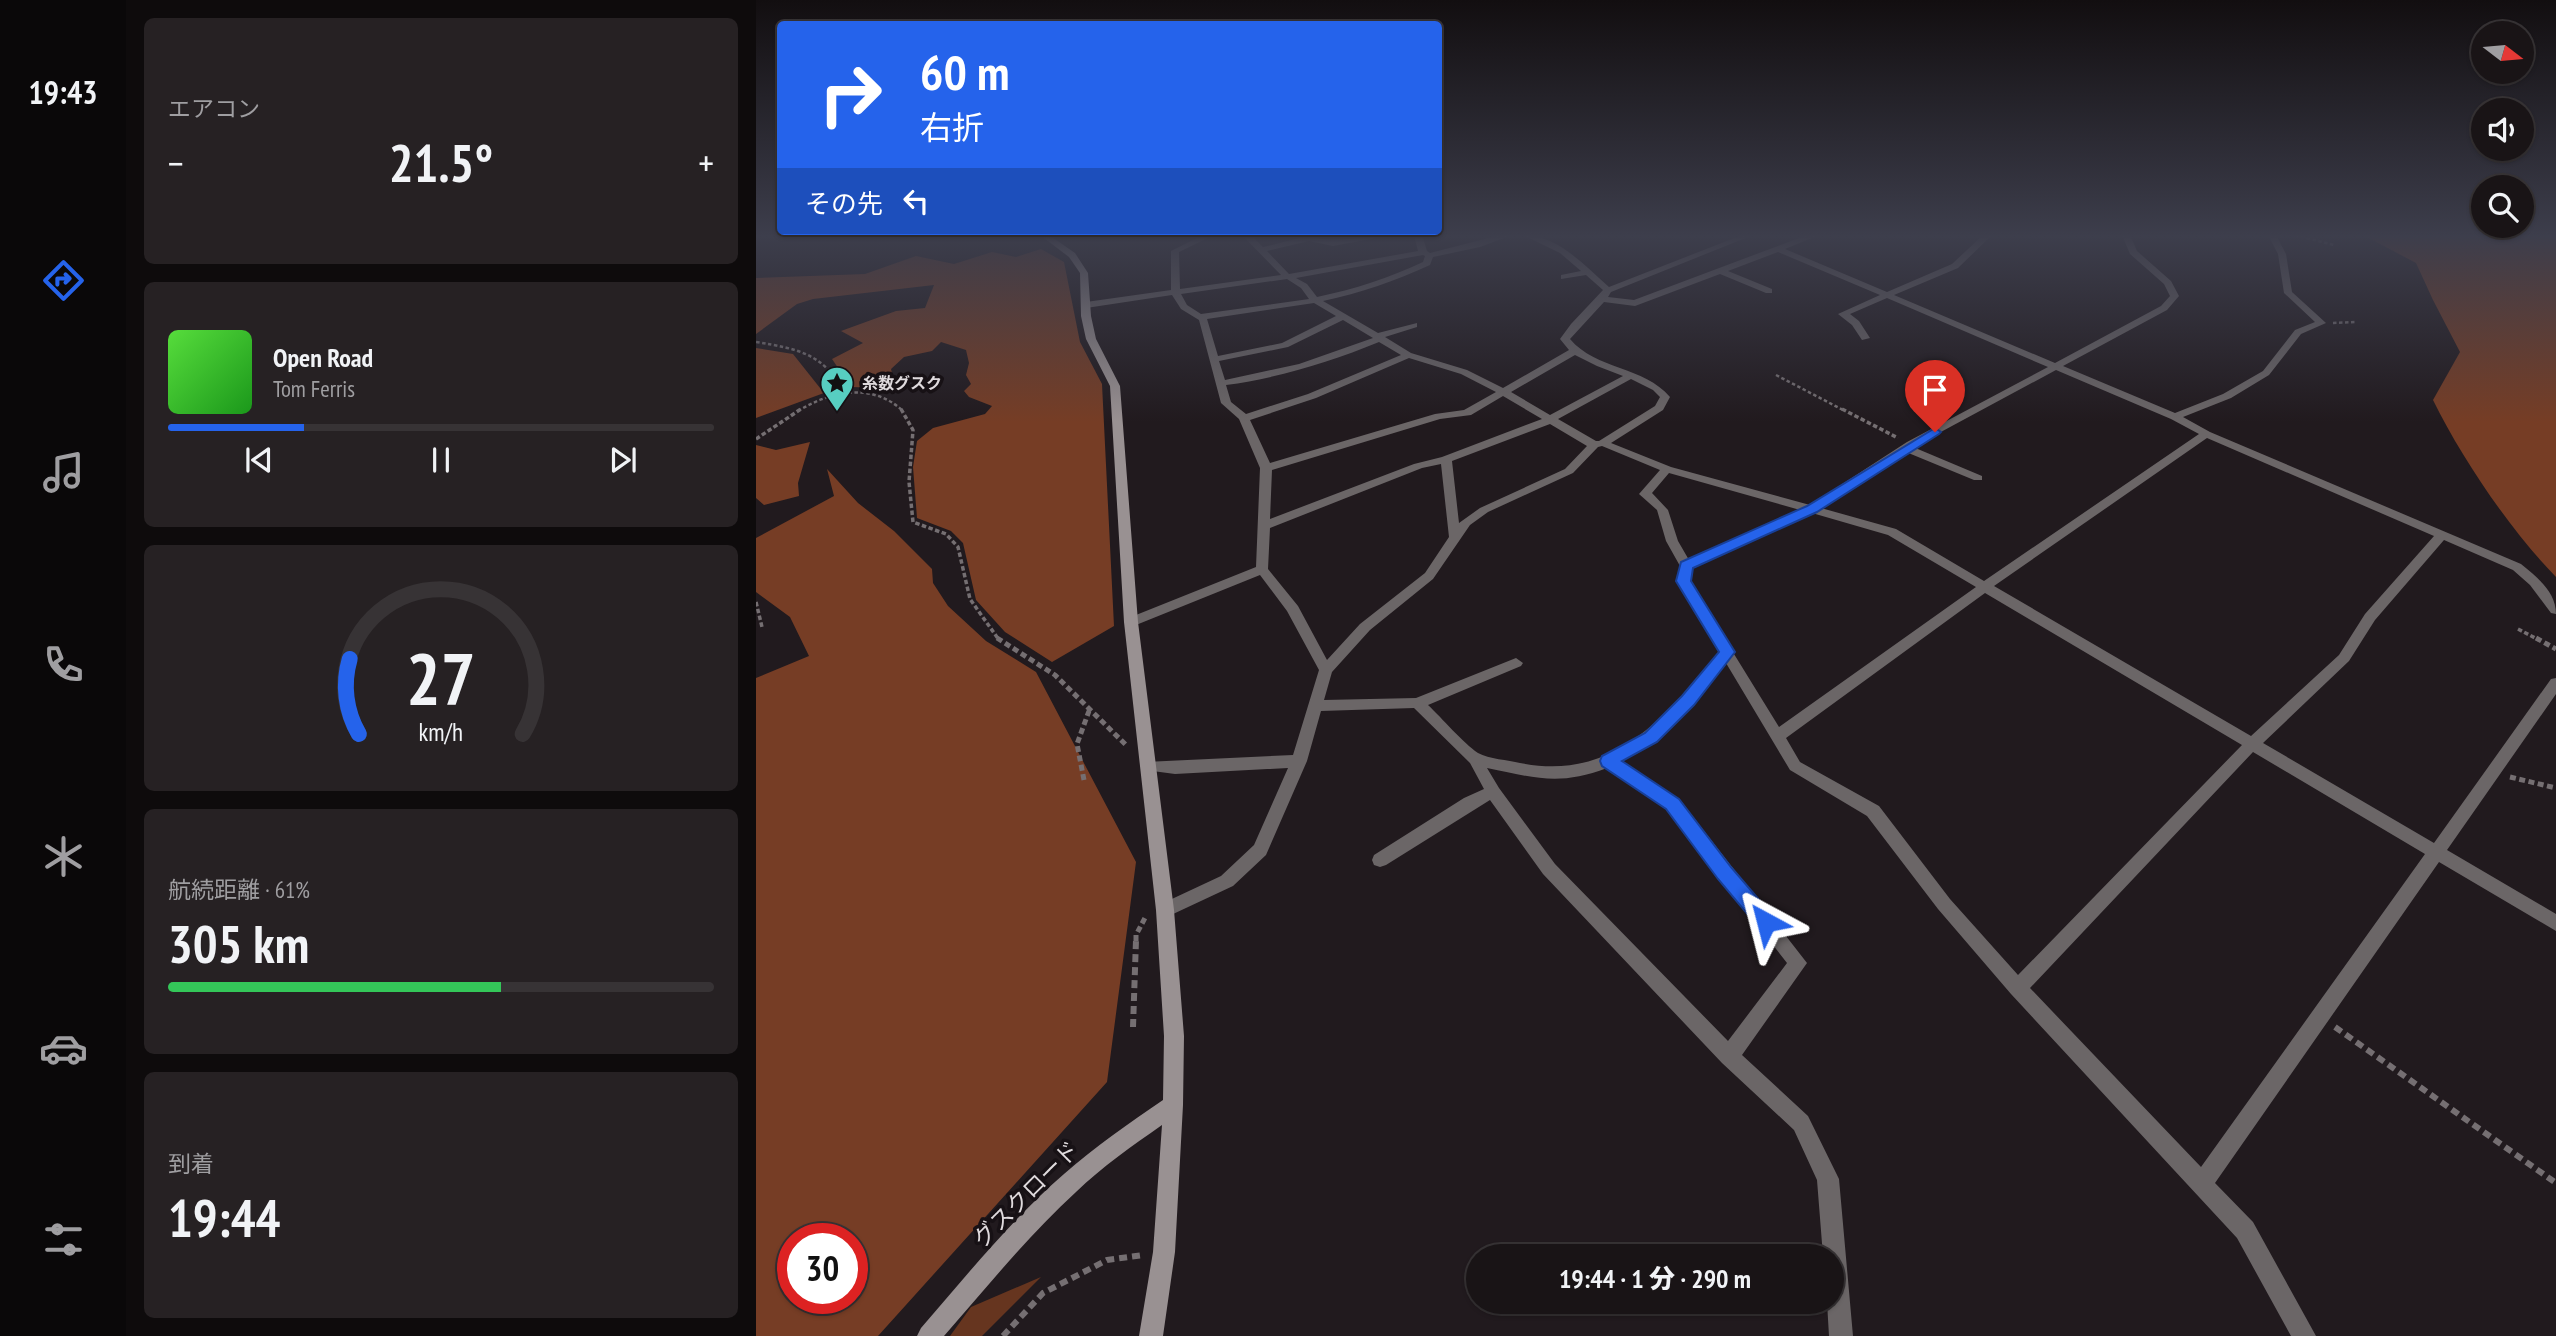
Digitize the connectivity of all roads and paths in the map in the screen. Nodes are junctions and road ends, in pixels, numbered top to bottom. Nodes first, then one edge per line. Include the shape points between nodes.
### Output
1 (1086, 297) edge
2 (1138, 297) edge
3 (1178, 297) edge
4 (1313, 297) edge
5 (1325, 297) edge
6 (1603, 297) edge
7 (1614, 297) edge
8 (1650, 297) edge
9 (1882, 297) edge
10 (1893, 297) edge
11 (2174, 297) edge
12 (2293, 297) edge
13 (1315, 300) junction
14 (1086, 305) junction
15 (1344, 316) junction
16 (1199, 317) junction
17 (2357, 322) dead end
18 (2322, 323) junction
19 (1415, 326) dead end
20 (1380, 337) junction
21 (1866, 338) dead end
22 (756, 342) edge
23 (1575, 351) junction
24 (1408, 355) junction
25 (1215, 359) junction
26 (2054, 367) junction
27 (1776, 375) dead end
28 (1628, 377) junction
29 (1221, 383) junction
30 (846, 392) junction
31 (1505, 393) junction
32 (2175, 417) junction
33 (1244, 418) junction
34 (1550, 420) junction
35 (2206, 433) junction
36 (756, 439) edge
37 (1598, 444) junction
38 (1909, 446) junction
39 (1446, 459) junction
40 (1266, 468) junction
41 (1667, 469) junction
42 (1978, 478) dead end
43 (1812, 509) junction
44 (1263, 526) junction
45 (2442, 534) junction
46 (1455, 537) junction
47 (1686, 566) junction
48 (1262, 569) junction
49 (1984, 587) junction
50 (756, 602) edge
51 (2556, 610) edge
52 (1131, 622) junction
53 (762, 627) dead end
54 (2518, 629) dead end
55 (2556, 649) edge
56 (1727, 652) junction
57 (1516, 663) dead end
58 (1326, 670) junction
59 (2556, 683) edge
60 (1417, 703) junction
61 (1317, 706) junction
62 (1089, 711) junction
63 (1776, 737) junction
64 (2252, 744) junction
65 (1475, 759) junction
66 (1299, 761) junction
67 (1608, 761) junction
68 (1150, 766) junction
69 (2493, 772) junction
70 (1084, 780) dead end
71 (2556, 788) edge
72 (1493, 792) junction
73 (2434, 853) junction
74 (1380, 860) dead end
75 (1162, 884) junction
76 (1165, 910) junction
77 (2556, 923) edge
78 (2018, 988) junction
79 (2319, 1017) junction
80 (1133, 1027) dead end
81 (1729, 1056) junction
82 (1174, 1105) junction
83 (2203, 1182) junction
84 (2556, 1183) edge
85 (1164, 1252) junction
86 (929, 1336) edge
87 (1003, 1336) edge
88 (1151, 1336) edge
89 (1841, 1336) edge
90 (2304, 1336) edge

1 - 14 street
2 - 14 street
3 - 16 street
4 - 13 street
5 - 13 street
6 - 23 street via 1565,339
7 - 8 street via 1635,303
9 - 21 street via 1843,314
10 - 26 street
11 - 26 street via 2164,308
12 - 18 street
13 - 15 street
13 - 16 street
14 - 52 street via 1091,339 1115,386
15 - 20 street
15 - 25 street via 1285,345
16 - 25 street
17 - 18 path
18 - 32 street via 2298,332 2266,373 2227,396
19 - 20 street
20 - 24 street
20 - 29 street via 1334,357
22 - 30 path via 808,352 838,377
23 - 28 street
23 - 31 street
24 - 31 street via 1464,372
24 - 33 street via 1312,396
25 - 29 street
26 - 32 street
26 - 38 street
27 - 38 path
28 - 34 street
28 - 37 street via 1659,388 1665,397 1659,408
29 - 33 street via 1226,403
30 - 36 path via 822,399
30 - 62 path via 881,394 903,410 913,428 908,499 913,523 946,534 958,547 970,599 996,638 1055,674
31 - 34 street
31 - 40 street via 1467,413 1439,416
32 - 35 street
33 - 40 street
34 - 37 street
34 - 39 street
35 - 45 street
35 - 49 street
37 - 41 street
37 - 46 street via 1569,471 1484,510
38 - 42 street
38 - 43 street
39 - 44 street
39 - 46 street
40 - 44 street
41 - 43 street
41 - 47 street via 1646,494 1658,502 1669,520 1671,539
43 - 47 street
43 - 49 street via 1892,532
44 - 48 street
45 - 51 street via 2517,566
45 - 64 street via 2370,617 2344,658
46 - 58 street via 1429,576 1365,626
47 - 56 street via 1684,581
48 - 52 street
48 - 58 street via 1293,609
49 - 63 street
49 - 64 street
50 - 53 path
52 - 68 street
54 - 55 path
56 - 63 street
56 - 67 street via 1688,701 1651,737
57 - 60 street
58 - 61 street
59 - 69 street
60 - 61 street
60 - 65 street
61 - 66 street
62 - 68 path
62 - 70 path via 1077,744
63 - 78 street via 1795,766 1873,811 1944,904
64 - 73 street
64 - 78 street
65 - 67 street via 1557,775
65 - 72 street
66 - 68 street
66 - 76 street via 1260,850 1227,880
67 - 81 street via 1673,804 1798,963
68 - 75 street
69 - 71 path
69 - 73 street
72 - 74 street
72 - 81 street via 1549,869
73 - 77 street
73 - 79 street
75 - 76 street
75 - 80 path via 1136,935
76 - 82 street
78 - 83 street
79 - 83 street
79 - 84 path
81 - 89 street via 1801,1123 1828,1180
82 - 85 street
82 - 86 street, グスクロード via 1070,1183
83 - 90 street via 2245,1230
85 - 87 path via 1107,1260 1043,1293
85 - 88 street

